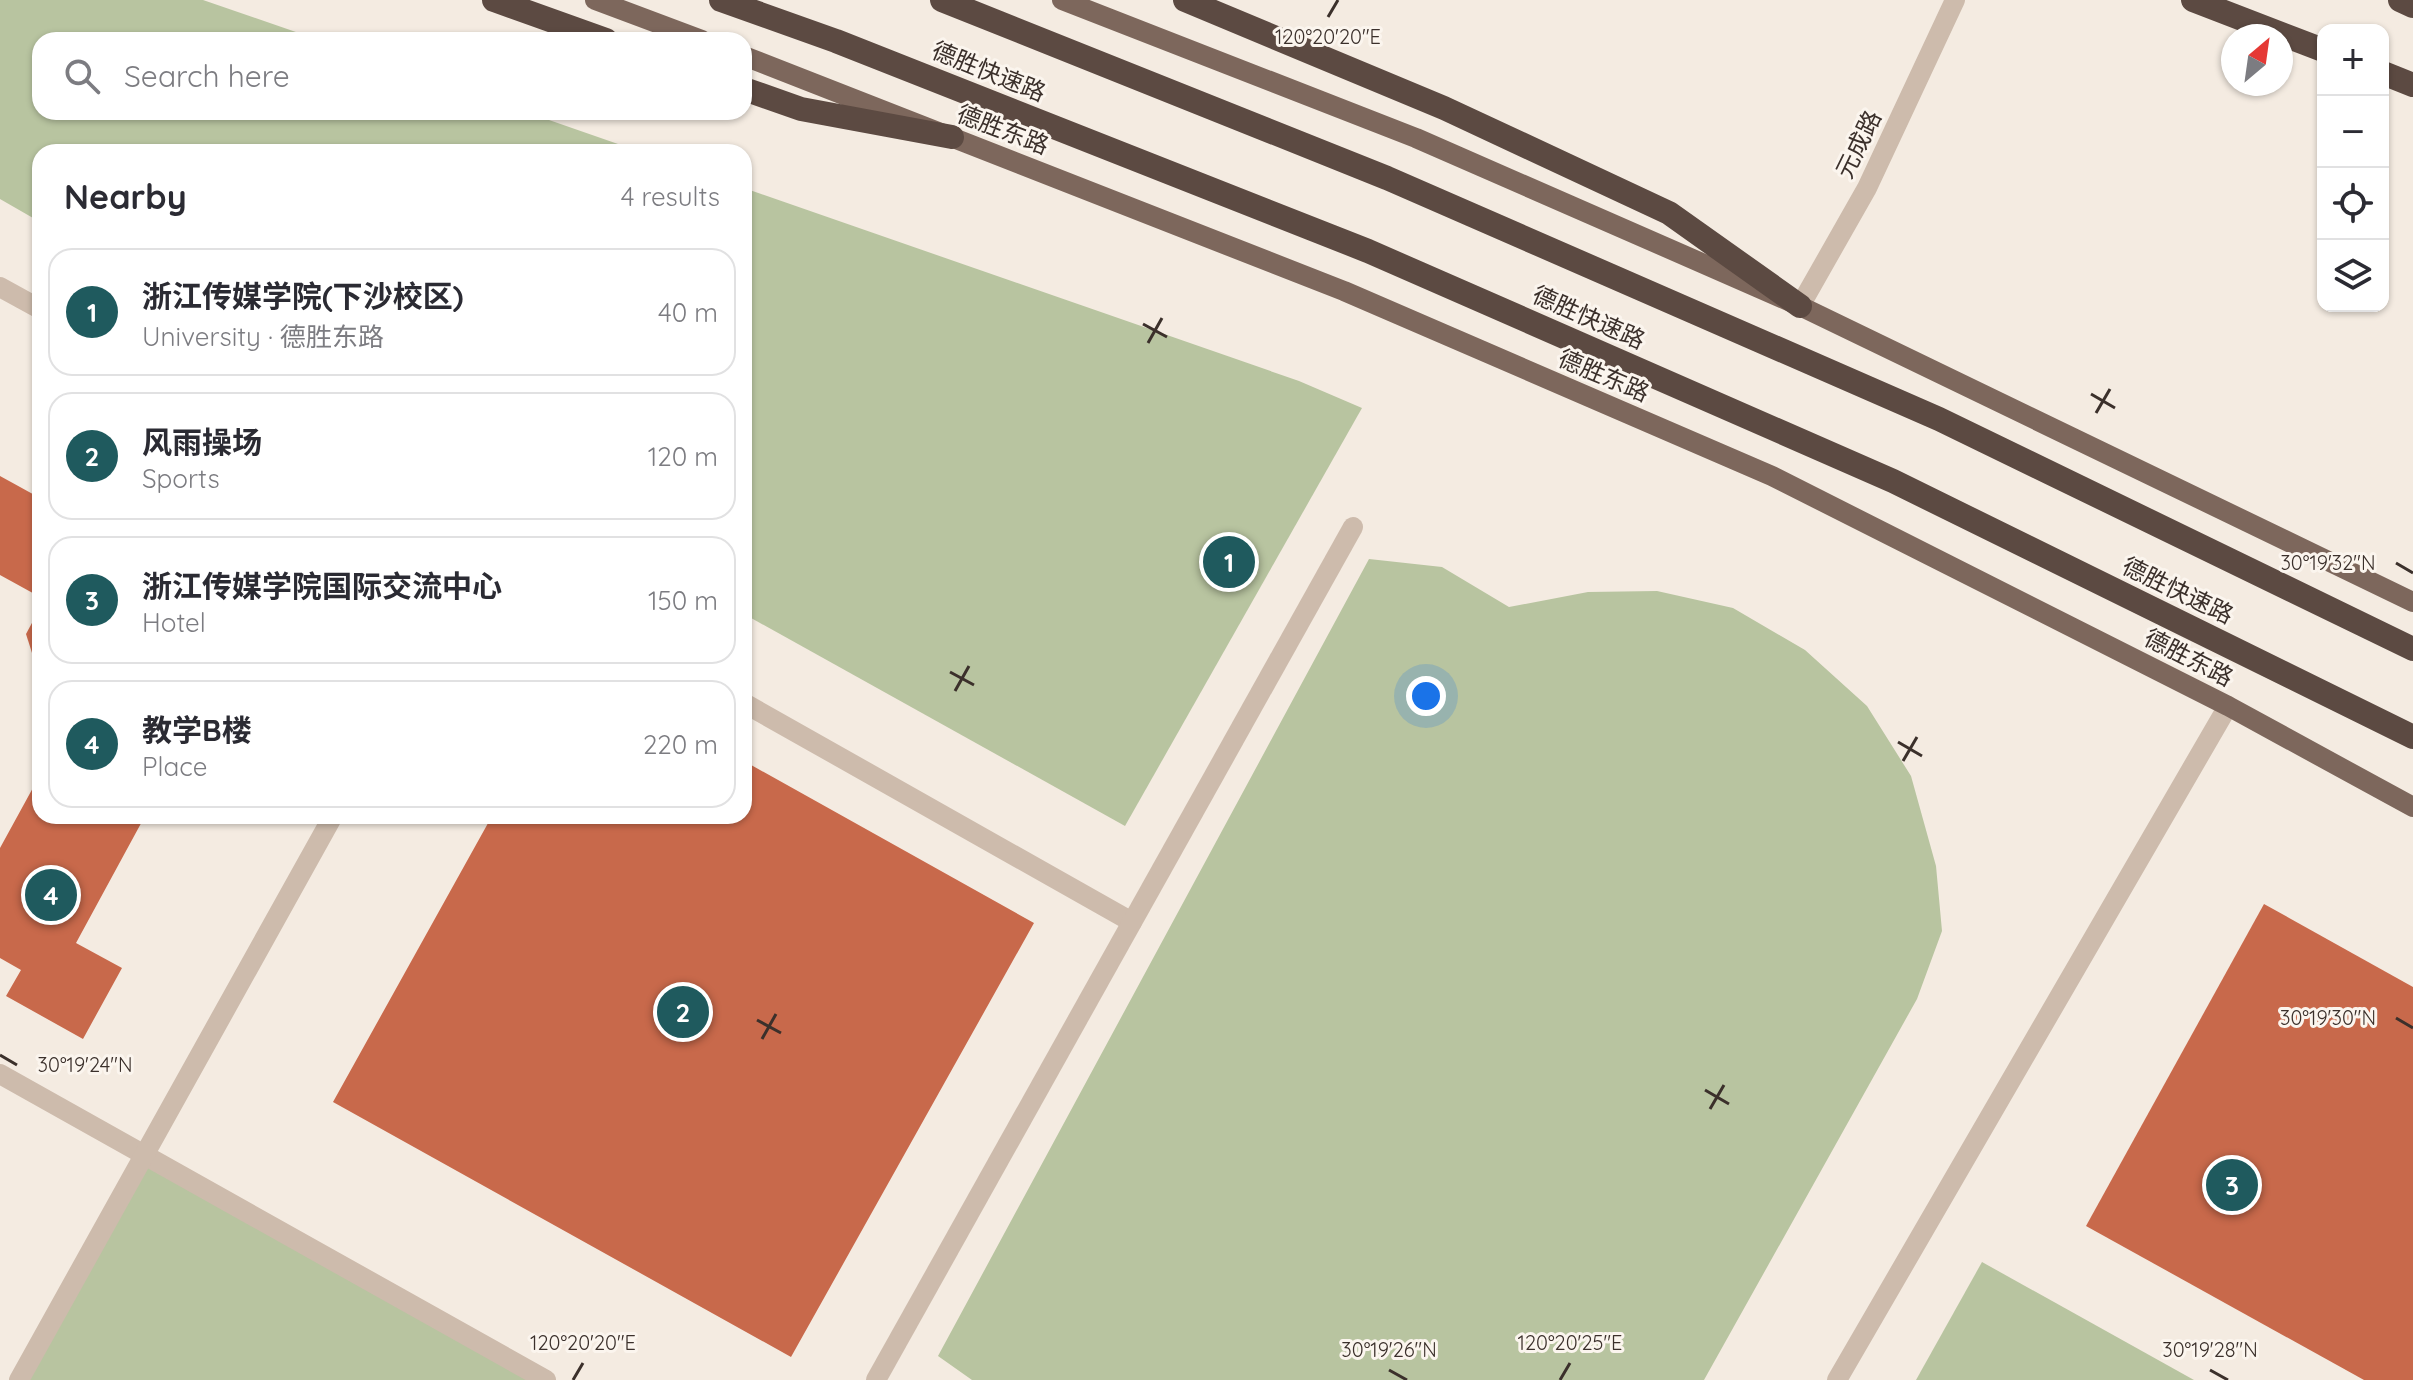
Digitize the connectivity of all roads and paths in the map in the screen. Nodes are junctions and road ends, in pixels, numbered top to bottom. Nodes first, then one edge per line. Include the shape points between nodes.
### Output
1 (494, 0) edge
2 (595, 0) edge
3 (721, 0) edge
4 (942, 0) edge
5 (1062, 0) edge
6 (1955, 0) edge
7 (2193, 0) edge
8 (2400, 0) edge
9 (1188, 1) edge
10 (2413, 6) edge
11 (584, 32) edge
12 (681, 32) edge
13 (2317, 48) edge
14 (752, 59) edge
15 (2389, 75) edge
16 (2413, 85) edge
17 (752, 92) edge
18 (952, 137) junction
19 (0, 287) edge
20 (32, 305) edge
21 (1800, 306) junction
22 (1353, 527) dead end
23 (2413, 602) edge
24 (2413, 649) edge
25 (2228, 706) junction
26 (752, 708) edge
27 (2413, 737) edge
28 (2413, 807) edge
29 (329, 824) edge
30 (1132, 922) junction
31 (0, 1074) edge
32 (144, 1153) junction
33 (19, 1380) edge
34 (546, 1380) edge
35 (876, 1380) edge
36 (1837, 1380) edge

1 - 11 highway
2 - 12 main road
3 - 27 highway, 德胜快速路 via 1397,263 1893,481
4 - 24 highway, 德胜快速路 via 1387,178 1939,419
5 - 21 main road via 1416,138
6 - 21 street, 元成路 via 1867,188
7 - 13 highway
8 - 10 highway
9 - 21 highway via 1444,108 1669,213
14 - 18 main road, 德胜东路
15 - 16 highway
17 - 18 highway via 801,109
18 - 25 main road, 德胜东路 via 1344,291 1772,476
19 - 20 street
21 - 23 main road
22 - 30 street
25 - 28 main road, 德胜东路
25 - 36 street
26 - 30 street
29 - 32 street
30 - 35 street
31 - 32 street
32 - 33 street
32 - 34 street

